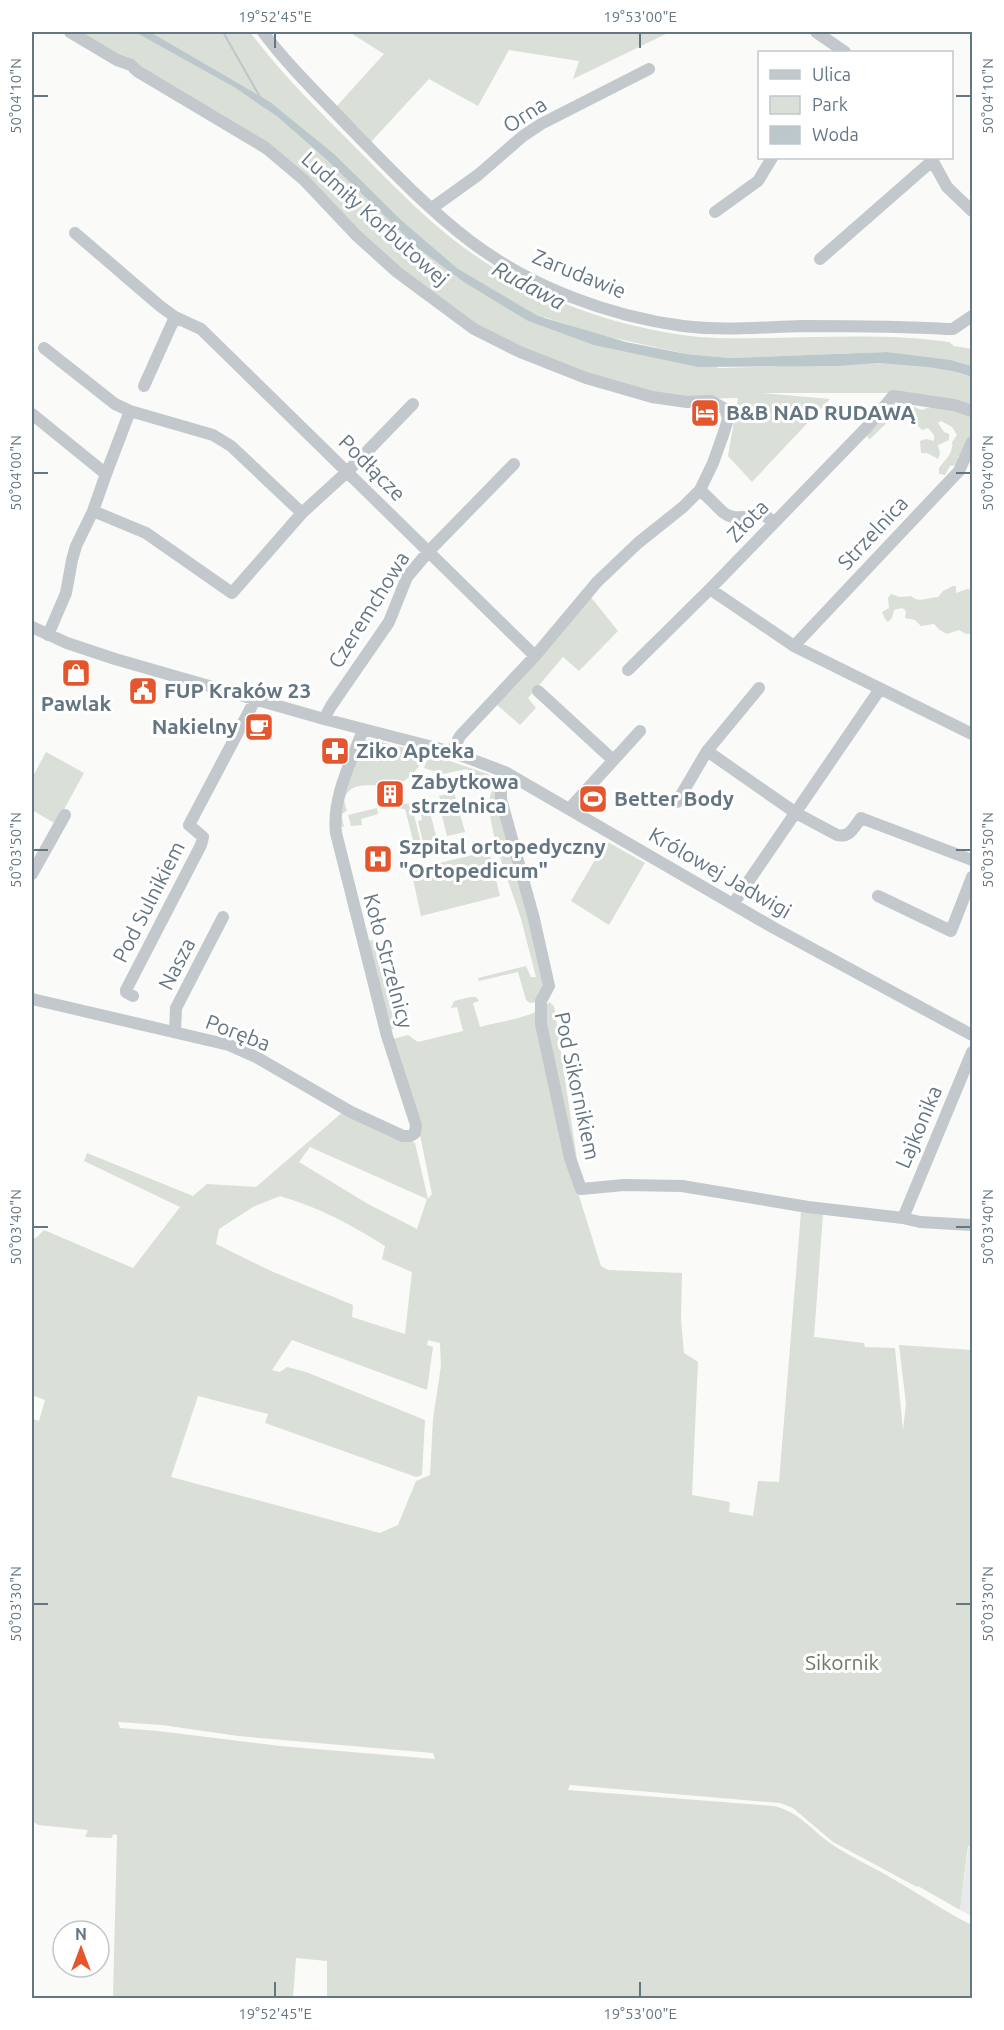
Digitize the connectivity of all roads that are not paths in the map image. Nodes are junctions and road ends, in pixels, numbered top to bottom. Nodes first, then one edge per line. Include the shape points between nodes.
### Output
1 (70, 32) edge
2 (262, 32) edge
3 (816, 32) edge
4 (843, 51) edge
5 (649, 69) dead end
6 (771, 159) edge
7 (931, 159) edge
8 (432, 208) junction
9 (972, 211) edge
10 (715, 212) dead end
11 (75, 233) dead end
12 (820, 259) dead end
13 (972, 316) edge
14 (175, 317) junction
15 (44, 348) dead end
16 (144, 386) dead end
17 (413, 404) dead end
18 (130, 411) junction
19 (972, 411) edge
20 (32, 414) edge
21 (972, 442) edge
22 (514, 464) dead end
23 (348, 471) junction
24 (106, 474) junction
25 (700, 490) junction
26 (93, 511) junction
27 (303, 513) junction
28 (774, 522) junction
29 (429, 551) junction
30 (710, 589) junction
31 (32, 630) edge
32 (48, 635) junction
33 (794, 646) junction
34 (535, 656) junction
35 (628, 670) dead end
36 (759, 688) dead end
37 (880, 689) junction
38 (538, 691) dead end
39 (255, 699) junction
40 (324, 719) junction
41 (363, 730) junction
42 (640, 731) dead end
43 (972, 734) edge
44 (707, 751) junction
45 (452, 752) junction
46 (613, 759) junction
47 (503, 778) junction
48 (677, 802) dead end
49 (568, 809) junction
50 (796, 813) junction
51 (65, 815) dead end
52 (972, 860) edge
53 (32, 874) edge
54 (972, 877) edge
55 (878, 896) dead end
56 (733, 904) junction
57 (224, 917) dead end
58 (133, 996) dead end
59 (32, 999) edge
60 (175, 1032) junction
61 (972, 1035) edge
62 (972, 1052) edge
63 (415, 1132) joint
64 (903, 1218) junction
65 (972, 1225) edge

1 - 25 street, Ludmiły Korbutowej via 266,148 397,272 474,329 586,378 652,397 711,401 722,406 728,419
2 - 8 street, Zarudawie via 318,95
3 - 4 street
5 - 8 street, Orna via 523,136
6 - 10 street via 758,181
7 - 9 street via 948,187
7 - 12 street
8 - 13 street, Zarudawie via 482,250 537,282 655,322 725,329 953,329
11 - 14 street, Podłącze
14 - 16 street
14 - 23 street, Podłącze via 201,329
15 - 18 street via 115,404
17 - 23 street
18 - 24 street
18 - 27 street via 213,435
19 - 28 street, Złota via 893,396
20 - 24 street
21 - 33 street, Strzelnica via 959,471
22 - 29 street, Czeremchowa
23 - 27 street
23 - 29 street, Podłącze
24 - 26 street
25 - 28 street via 727,517 764,515
25 - 34 street, Ludmiły Korbutowej via 597,582
26 - 27 street via 146,534 232,592
26 - 32 street via 76,546 66,593
28 - 30 street, Złota
29 - 34 street, Podłącze
29 - 40 street, Czeremchowa via 407,577 389,622
30 - 33 street
30 - 35 street, Złota
31 - 32 street, Królowej Jadwigi
32 - 39 street, Królowej Jadwigi via 115,659
33 - 37 street
34 - 45 street, Ludmiły Korbutowej via 460,736
36 - 44 street
37 - 43 street
37 - 50 street
38 - 46 street
39 - 40 street, Królowej Jadwigi
39 - 58 street, Pod Sulnikiem via 189,825 203,837 201,845 126,990
40 - 41 street, Królowej Jadwigi
41 - 45 street, Królowej Jadwigi
41 - 63 street, Koło Strzelnicy via 338,798 334,821 384,1026
42 - 46 street
44 - 48 street
44 - 50 street
45 - 47 street, Królowej Jadwigi
46 - 49 street
47 - 49 street, Królowej Jadwigi
47 - 64 street, Pod Sikornikiem via 501,799 549,986 541,1001 541,1024 570,1158 581,1189 682,1186
49 - 56 street, Królowej Jadwigi
50 - 52 street via 840,836 850,834 861,818
50 - 56 street
51 - 53 street
54 - 55 street via 951,931
56 - 61 street, Królowej Jadwigi
57 - 60 street, Nasza via 176,1008
59 - 60 street, Poręba
60 - 63 street, Poręba via 229,1045 351,1112 403,1136
62 - 64 street, Lajkonika
64 - 65 street, Pod Sikornikiem

